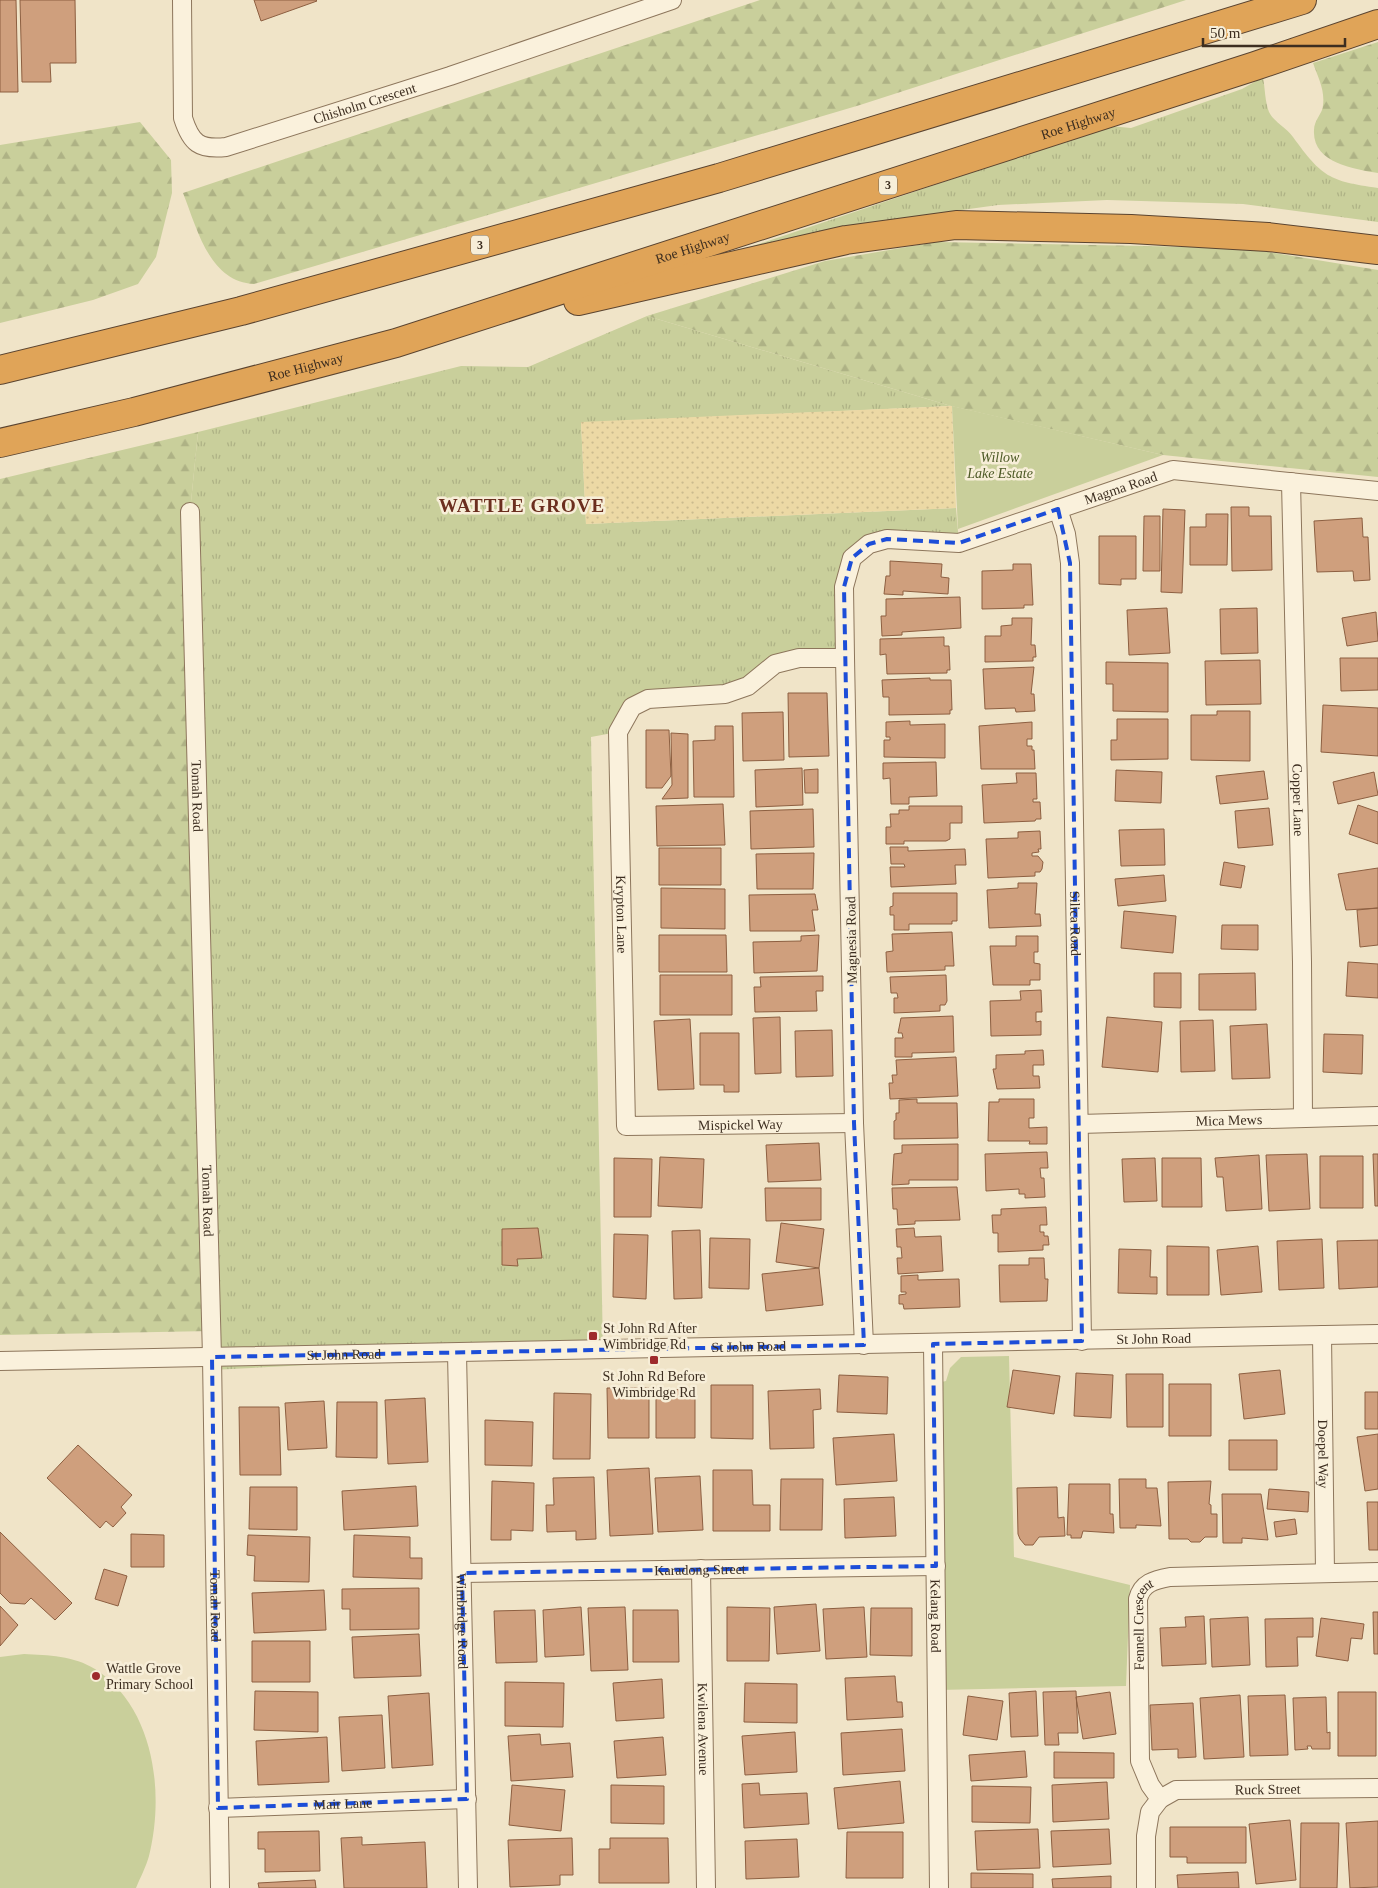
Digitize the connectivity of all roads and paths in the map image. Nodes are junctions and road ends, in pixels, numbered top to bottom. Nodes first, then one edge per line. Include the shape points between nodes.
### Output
1 (182, 0) edge
2 (672, 0) edge
3 (1302, 0) edge
4 (1378, 24) edge
5 (1378, 250) edge
6 (396, 342) junction
7 (0, 370) edge
8 (0, 443) edge
9 (1291, 482) junction
10 (1378, 491) edge
11 (1058, 509) junction
12 (190, 512) dead end
13 (869, 544) joint
14 (845, 658) junction
15 (1378, 1116) edge
16 (1303, 1117) junction
17 (854, 1123) junction
18 (1079, 1124) junction
19 (626, 1126) joint
20 (1378, 1334) edge
21 (1322, 1335) junction
22 (1082, 1341) junction
23 (933, 1344) junction
24 (864, 1345) junction
25 (457, 1353) junction
26 (212, 1357) junction
27 (0, 1361) edge
28 (936, 1566) junction
29 (701, 1569) junction
30 (1325, 1572) junction
31 (1378, 1572) edge
32 (462, 1573) junction
33 (1378, 1788) edge
34 (467, 1799) junction
35 (1160, 1799) junction
36 (218, 1808) junction
37 (220, 1888) edge
38 (468, 1888) edge
39 (706, 1888) edge
40 (939, 1888) edge
41 (1146, 1888) edge

1 - 2 street, Chisholm Crescent via 183,118 188,134 199,146 212,149 441,79
3 - 7 highway, 3 via 672,191 241,312
4 - 6 highway, Roe Highway / 3
5 - 6 highway via 1268,237 1131,228 956,225 846,240
6 - 8 highway, Roe Highway / 3 via 143,410
9 - 10 street, Magma Road
9 - 11 street, Magma Road via 1173,470
9 - 16 street, Copper Lane
11 - 13 street, Magma Road via 959,543 888,539
11 - 18 street, Silica Road via 1070,563
12 - 26 street, Tomah Road
13 - 14 street, Magnesia Road via 852,558 844,587
14 - 17 street, Magnesia Road
14 - 19 street, Krypton Lane via 791,660 775,664 748,686 725,694 648,699 632,707 618,732
15 - 16 street, Mica Mews
16 - 18 street, Mica Mews
17 - 19 street, Mispickel Way
17 - 24 street, Magnesia Road
18 - 22 street, Silica Road
20 - 21 street, St John Road
21 - 22 street, St John Road
21 - 30 street, Doepel Way
22 - 23 street, St John Road
23 - 24 street, St John Road
23 - 28 street, Kelang Road
24 - 25 street, St John Road
25 - 26 street, St John Road
25 - 32 street, Wimbridge Road
26 - 27 street, St John Road
26 - 36 street, Tomah Road
28 - 29 street, Karadong Street
28 - 40 street, Kelang Road
29 - 32 street, Karadong Street
29 - 39 street, Kwilena Avenue
30 - 31 street, Fennell Crescent
30 - 35 street, Fennell Crescent via 1170,1577 1150,1582 1140,1592 1140,1761
32 - 34 street, Wimbridge Road
33 - 35 street, Ruck Street via 1176,1790
34 - 36 street, Mair Lane
34 - 38 street, Wimbridge Road
35 - 41 street via 1150,1812 1146,1836
36 - 37 street, Tomah Road

